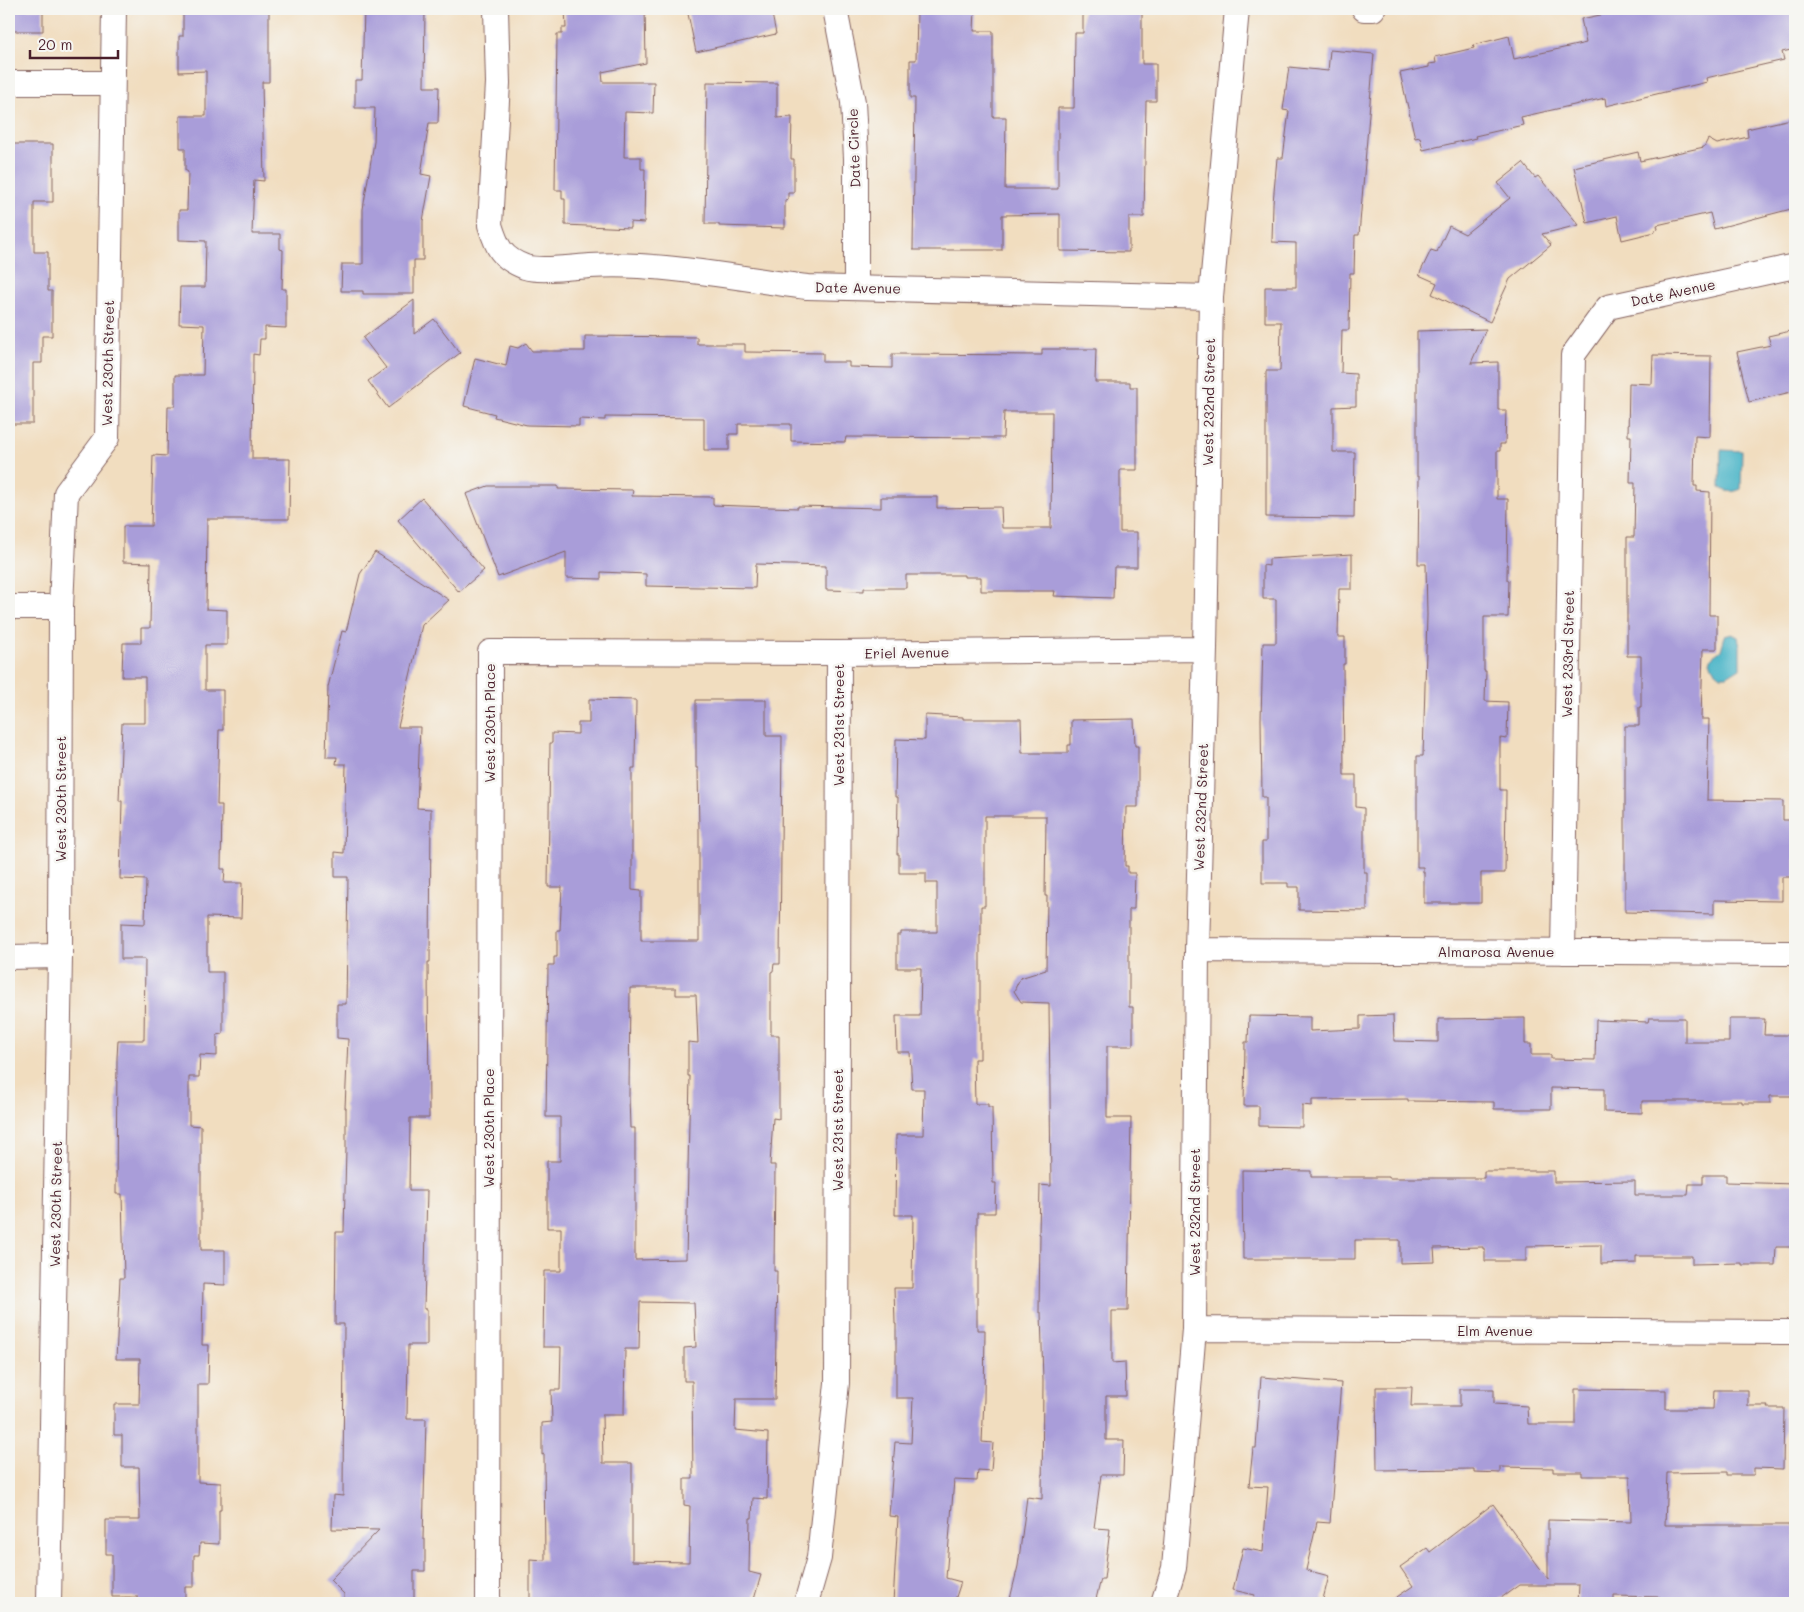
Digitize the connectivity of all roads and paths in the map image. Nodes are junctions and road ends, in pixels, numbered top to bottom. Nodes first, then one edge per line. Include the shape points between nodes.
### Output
1 (114, 9) edge
2 (496, 9) edge
3 (835, 9) edge
4 (1237, 9) edge
5 (1364, 9) edge
6 (1373, 9) edge
7 (9, 83) edge
8 (112, 83) junction
9 (1795, 266) edge
10 (856, 288) junction
11 (1211, 297) junction
12 (1573, 355) joint
13 (9, 607) edge
14 (62, 607) junction
15 (1205, 649) junction
16 (490, 652) joint
17 (839, 654) junction
18 (1197, 950) junction
19 (1563, 952) junction
20 (1795, 953) edge
21 (9, 956) edge
22 (60, 956) junction
23 (1194, 1329) junction
24 (1795, 1332) edge
25 (48, 1603) edge
26 (488, 1603) edge
27 (806, 1603) edge
28 (1164, 1603) edge

1 - 8 street, West 230th Street
2 - 10 street, Date Avenue via 498,83 490,225 497,246 508,258 526,267 549,269 638,266 807,287
3 - 10 street, Date Circle via 853,102
4 - 11 street, West 232nd Street
5 - 6 street
7 - 8 street
8 - 14 street, West 230th Street via 107,438 66,493
9 - 12 street, Date Avenue via 1608,307
10 - 11 street, Date Avenue
11 - 15 street, West 232nd Street
12 - 19 street, West 233rd Street
13 - 14 street
14 - 22 street, West 230th Street
15 - 17 street, Eriel Avenue
15 - 18 street, West 232nd Street
16 - 17 street, Eriel Avenue
16 - 26 street, West 230th Place
17 - 27 street, West 231st Street via 837,1383 819,1558
18 - 19 street, Almarosa Avenue
18 - 23 street, West 232nd Street
19 - 20 street, Almarosa Avenue
21 - 22 street
22 - 25 street, West 230th Street
23 - 24 street, Elm Avenue
23 - 28 street, West 232nd Street via 1174,1568

